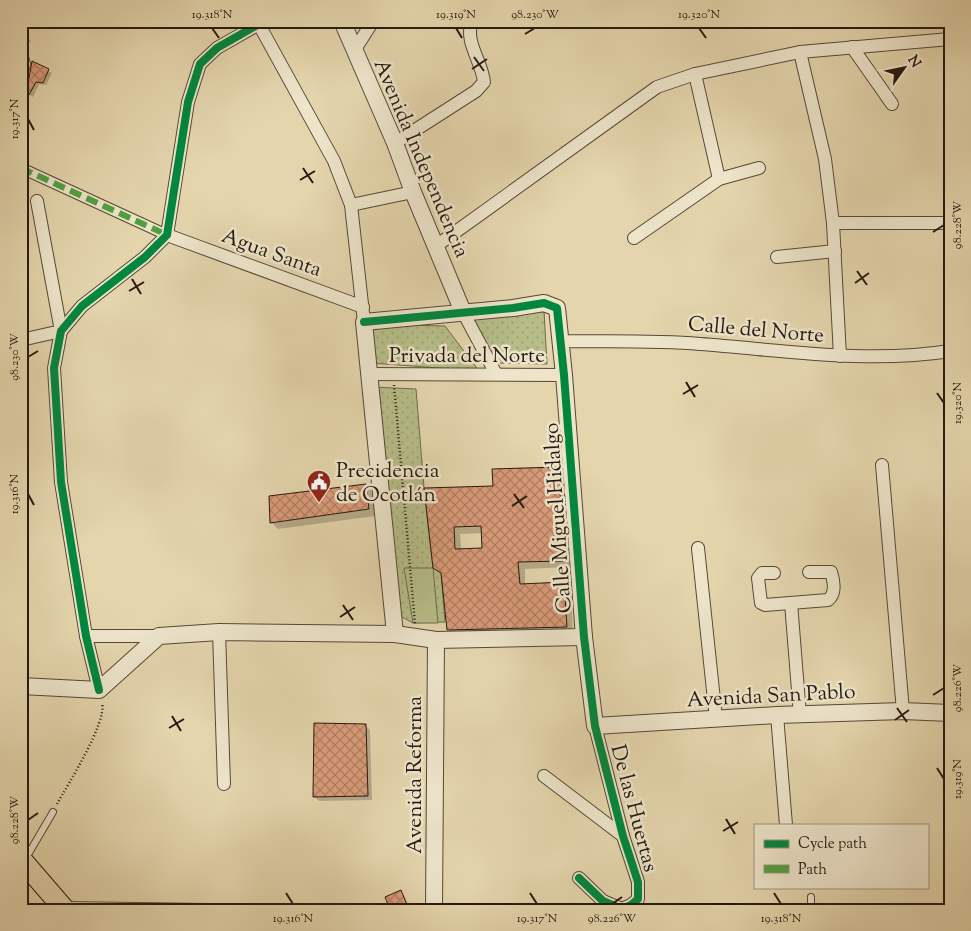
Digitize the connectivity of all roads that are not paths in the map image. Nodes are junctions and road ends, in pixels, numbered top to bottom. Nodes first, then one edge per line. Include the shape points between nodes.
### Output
1 (342, 21) edge
2 (374, 21) edge
3 (472, 21) edge
4 (258, 23) edge
5 (950, 40) edge
6 (852, 48) junction
7 (354, 51) junction
8 (800, 52) junction
9 (21, 54) edge
10 (695, 74) junction
11 (21, 76) edge
12 (892, 104) dead end
13 (395, 143) junction
14 (21, 168) edge
15 (759, 168) dead end
16 (719, 179) junction
17 (413, 192) junction
18 (37, 202) dead end
19 (351, 205) junction
20 (834, 223) junction
21 (950, 223) edge
22 (167, 235) junction
23 (634, 238) dead end
24 (436, 246) junction
25 (835, 251) junction
26 (777, 257) dead end
27 (463, 312) junction
28 (363, 315) junction
29 (60, 330) junction
30 (21, 340) edge
31 (559, 341) junction
32 (950, 351) edge
33 (840, 356) junction
34 (368, 374) junction
35 (496, 374) junction
36 (564, 375) junction
37 (882, 465) dead end
38 (698, 548) dead end
39 (809, 572) dead end
40 (774, 573) dead end
41 (791, 603) junction
42 (219, 632) junction
43 (396, 634) junction
44 (86, 636) junction
45 (159, 636) junction
46 (584, 636) junction
47 (436, 640) junction
48 (21, 686) edge
49 (99, 690) junction
50 (903, 711) junction
51 (950, 712) edge
52 (777, 715) junction
53 (800, 715) junction
54 (716, 718) junction
55 (595, 726) junction
56 (544, 776) dead end
57 (224, 784) dead end
58 (53, 812) road end
59 (786, 824) edge
60 (623, 836) junction
61 (22, 862) edge
62 (579, 878) dead end
63 (811, 897) dead end
64 (65, 909) edge
65 (207, 910) edge
66 (434, 910) edge
67 (811, 910) edge

1 - 7 street, Avenida Independencia
2 - 7 street
3 - 13 street via 470,41 483,71 484,82 476,91
4 - 19 street via 334,161
4 - 22 street via 217,48 200,64 188,102
5 - 6 street
6 - 8 street
6 - 12 street
7 - 13 street, Avenida Independencia
8 - 10 street
8 - 20 street via 825,159
9 - 11 street via 24,64
10 - 16 street
10 - 24 street via 657,87
13 - 17 street, Avenida Independencia
14 - 22 street
15 - 16 street
16 - 23 street
17 - 19 street
17 - 24 street, Avenida Independencia
18 - 29 street
19 - 28 street
20 - 21 street
20 - 25 street
22 - 28 street, Agua Santa
22 - 29 street via 145,257 82,306
24 - 27 street, Avenida Independencia
25 - 26 street
25 - 33 street
27 - 28 street
27 - 31 street, Calle Miguel Hidalgo via 544,303 557,308
27 - 35 street
28 - 34 street
29 - 30 street
29 - 44 street via 54,368 61,482
31 - 33 street, Calle del Norte via 697,343
31 - 36 street, Calle Miguel Hidalgo
32 - 33 street, Calle del Norte
34 - 35 street, Privada del Norte
34 - 43 street
35 - 36 street, Privada del Norte
36 - 46 street, Calle Miguel Hidalgo
37 - 50 street
38 - 54 street
39 - 41 street via 831,572 834,594 828,600
40 - 41 street via 759,575 761,603
41 - 53 street
42 - 43 street
42 - 45 street
42 - 57 street
43 - 47 street
44 - 45 street
44 - 49 street
45 - 49 street
46 - 47 street
46 - 55 street, Calle Miguel Hidalgo
47 - 66 street, Avenida Reforma
48 - 49 street
50 - 51 street, Avenida San Pablo
50 - 53 street, Avenida San Pablo
52 - 53 street, Avenida San Pablo
52 - 54 street, Avenida San Pablo
52 - 59 street
54 - 55 street, Avenida San Pablo
55 - 60 street, De las Huertas
56 - 60 street
58 - 61 lane
60 - 62 street, De las Huertas via 638,882 638,899 622,909 603,901
61 - 64 main road
63 - 67 lane
64 - 65 street

